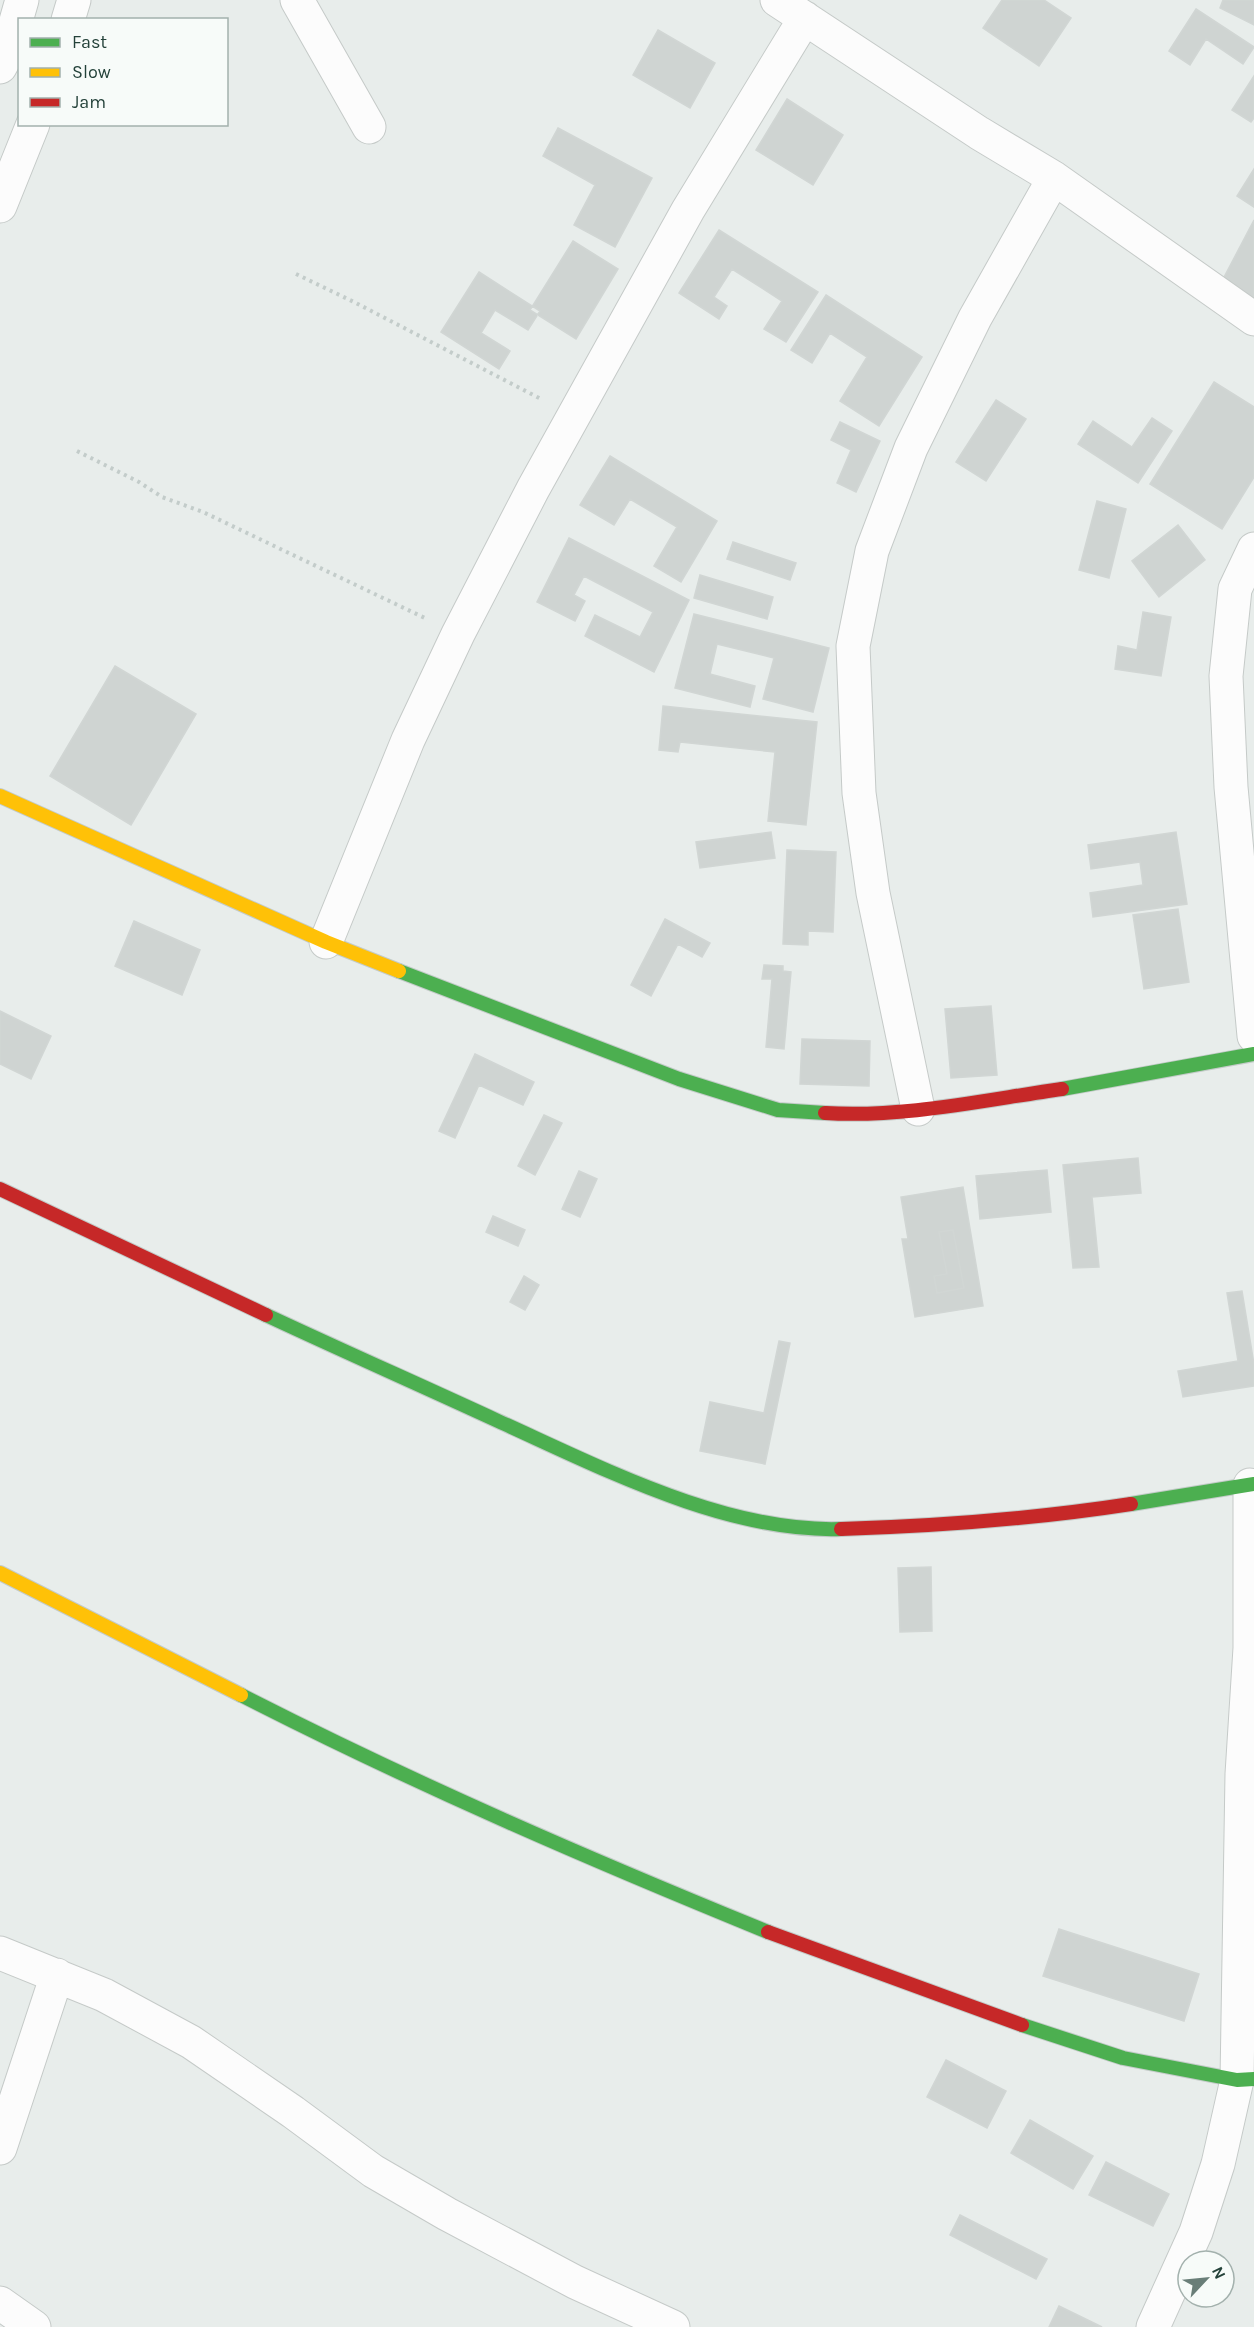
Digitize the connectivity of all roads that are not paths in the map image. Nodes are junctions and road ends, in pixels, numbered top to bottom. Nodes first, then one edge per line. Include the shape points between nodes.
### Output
1 (22, 0) edge
2 (74, 0) edge
3 (297, 0) edge
4 (777, 0) edge
5 (69, 18) edge
6 (806, 18) junction
7 (0, 67) edge
8 (32, 126) edge
9 (369, 127) dead end
10 (1054, 178) junction
11 (0, 206) edge
12 (1254, 319) edge
13 (1254, 549) edge
14 (0, 796) edge
15 (327, 942) junction
16 (1254, 1036) edge
17 (1254, 1054) edge
18 (918, 1109) junction
19 (0, 1189) edge
20 (1252, 1484) edge
21 (0, 1573) edge
22 (0, 1953) edge
23 (57, 1975) junction
24 (1246, 2079) edge
25 (0, 2148) edge
26 (0, 2303) edge
27 (34, 2327) edge
28 (674, 2327) edge
29 (1153, 2327) edge

1 - 7 street
2 - 5 street
3 - 9 street
4 - 6 street
6 - 10 street
6 - 15 street via 694,201 458,634 408,740
8 - 11 street
10 - 12 street
10 - 18 street via 975,318 911,448 872,552 854,646 859,793 873,892
13 - 16 street via 1235,589 1226,676 1231,787
14 - 15 street
15 - 18 street via 679,1079 778,1110 855,1115
17 - 18 street via 1074,1087
19 - 20 street via 582,1459 678,1498 750,1521 816,1530 944,1526 1123,1505
20 - 24 street via 1250,1648 1242,1774
21 - 24 street via 446,1796 808,1948 1123,2058
22 - 23 street
23 - 25 street
23 - 28 street via 104,1995 191,2043 373,2171 447,2214 575,2282
24 - 29 street via 1196,2232
26 - 27 street

